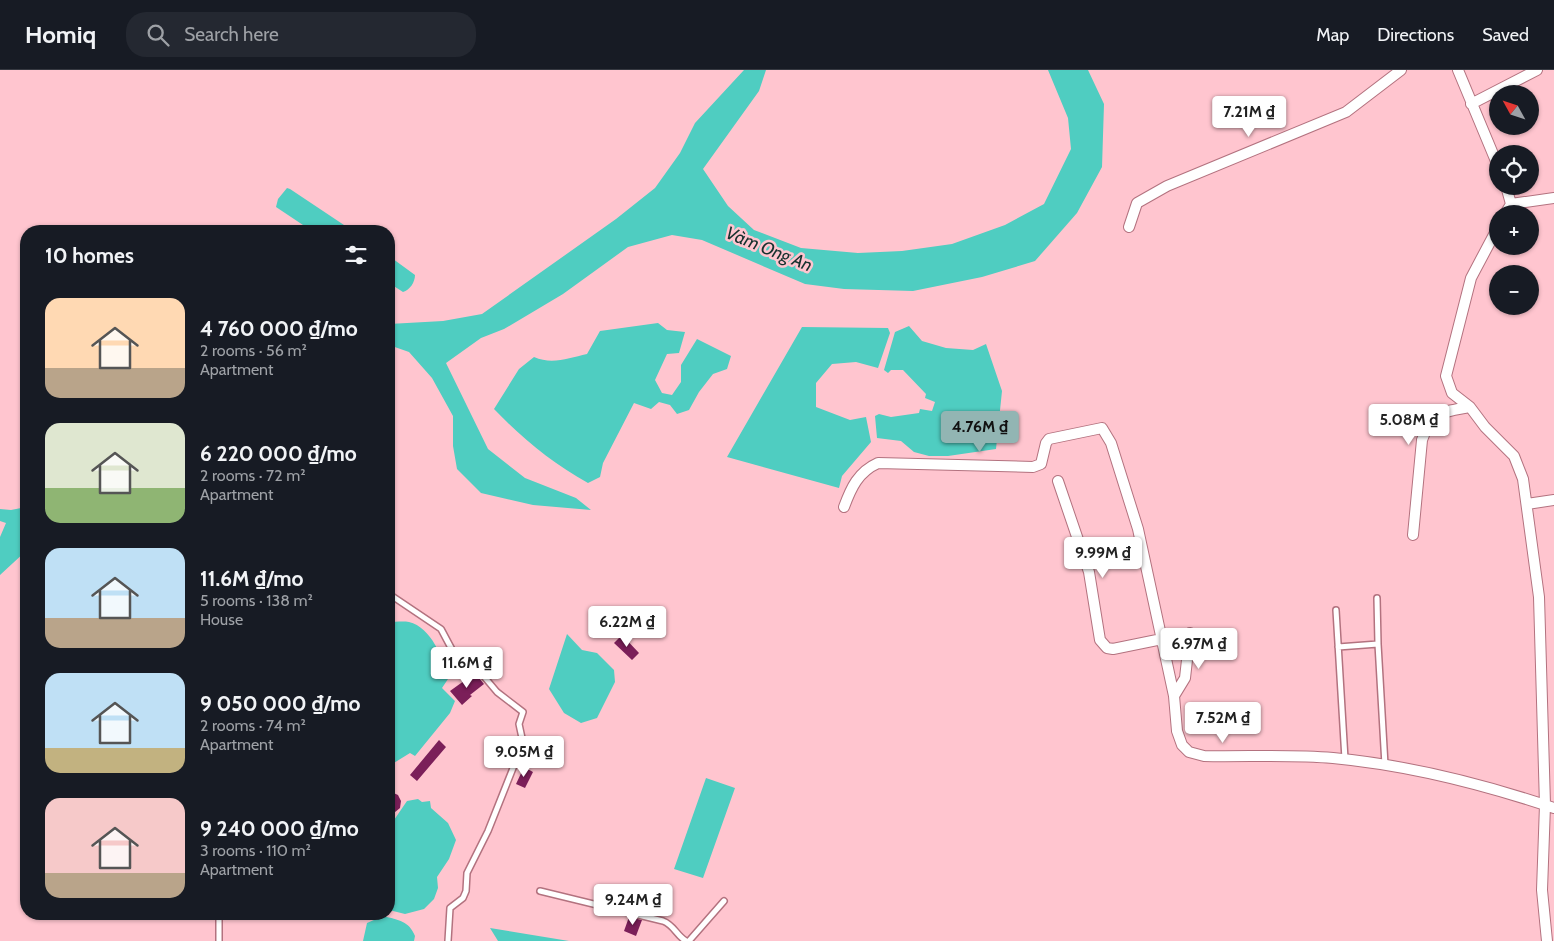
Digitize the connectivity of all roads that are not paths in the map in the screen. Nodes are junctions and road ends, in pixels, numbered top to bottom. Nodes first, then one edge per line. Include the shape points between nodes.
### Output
1 (1401, 70) edge
2 (1458, 70) edge
3 (1537, 70) edge
4 (1471, 104) junction
5 (1489, 145) edge
6 (1508, 195) edge
7 (1554, 198) edge
8 (1511, 204) joint
9 (1129, 227) dead end
10 (1489, 245) edge
11 (1470, 407) junction
12 (1058, 482) dead end
13 (1554, 500) edge
14 (1527, 504) junction
15 (844, 507) dead end
16 (1414, 535) dead end
17 (395, 598) edge
18 (1377, 598) dead end
19 (1336, 610) dead end
20 (1190, 633) dead end
21 (1162, 639) junction
22 (1378, 644) junction
23 (1338, 647) junction
24 (1174, 696) junction
25 (1345, 759) junction
26 (1385, 765) junction
27 (1550, 806) edge
28 (540, 891) dead end
29 (724, 901) dead end
30 (219, 920) edge
31 (219, 941) edge
32 (448, 941) edge
33 (688, 941) edge
34 (1547, 941) edge

1 - 9 street via 1346,112 1167,186 1137,203
2 - 4 street
3 - 4 street
4 - 5 street
6 - 8 street
7 - 8 street
10 - 11 street via 1472,278 1446,376 1452,393
11 - 14 street via 1514,456 1523,479
11 - 16 street via 1436,415 1427,425 1422,440
12 - 21 street via 1089,572 1100,640 1107,648 1113,649
13 - 14 street
14 - 27 street via 1539,597
15 - 21 street via 852,484 878,463 1033,467 1041,464 1049,438 1102,428 1111,443 1138,528
17 - 32 lane via 441,629 457,659 476,667 498,692 523,712 519,724 522,738 519,753 488,831 467,873 463,898 450,908
18 - 22 lane
19 - 23 lane
20 - 24 street via 1185,678
21 - 24 street
22 - 23 lane
22 - 26 lane
23 - 25 lane
24 - 25 street via 1177,731 1182,745 1189,752 1204,756
25 - 26 street
26 - 27 street via 1458,780
27 - 34 street via 1542,890
28 - 33 lane via 664,921 672,925 679,937
29 - 33 lane
30 - 31 lane

